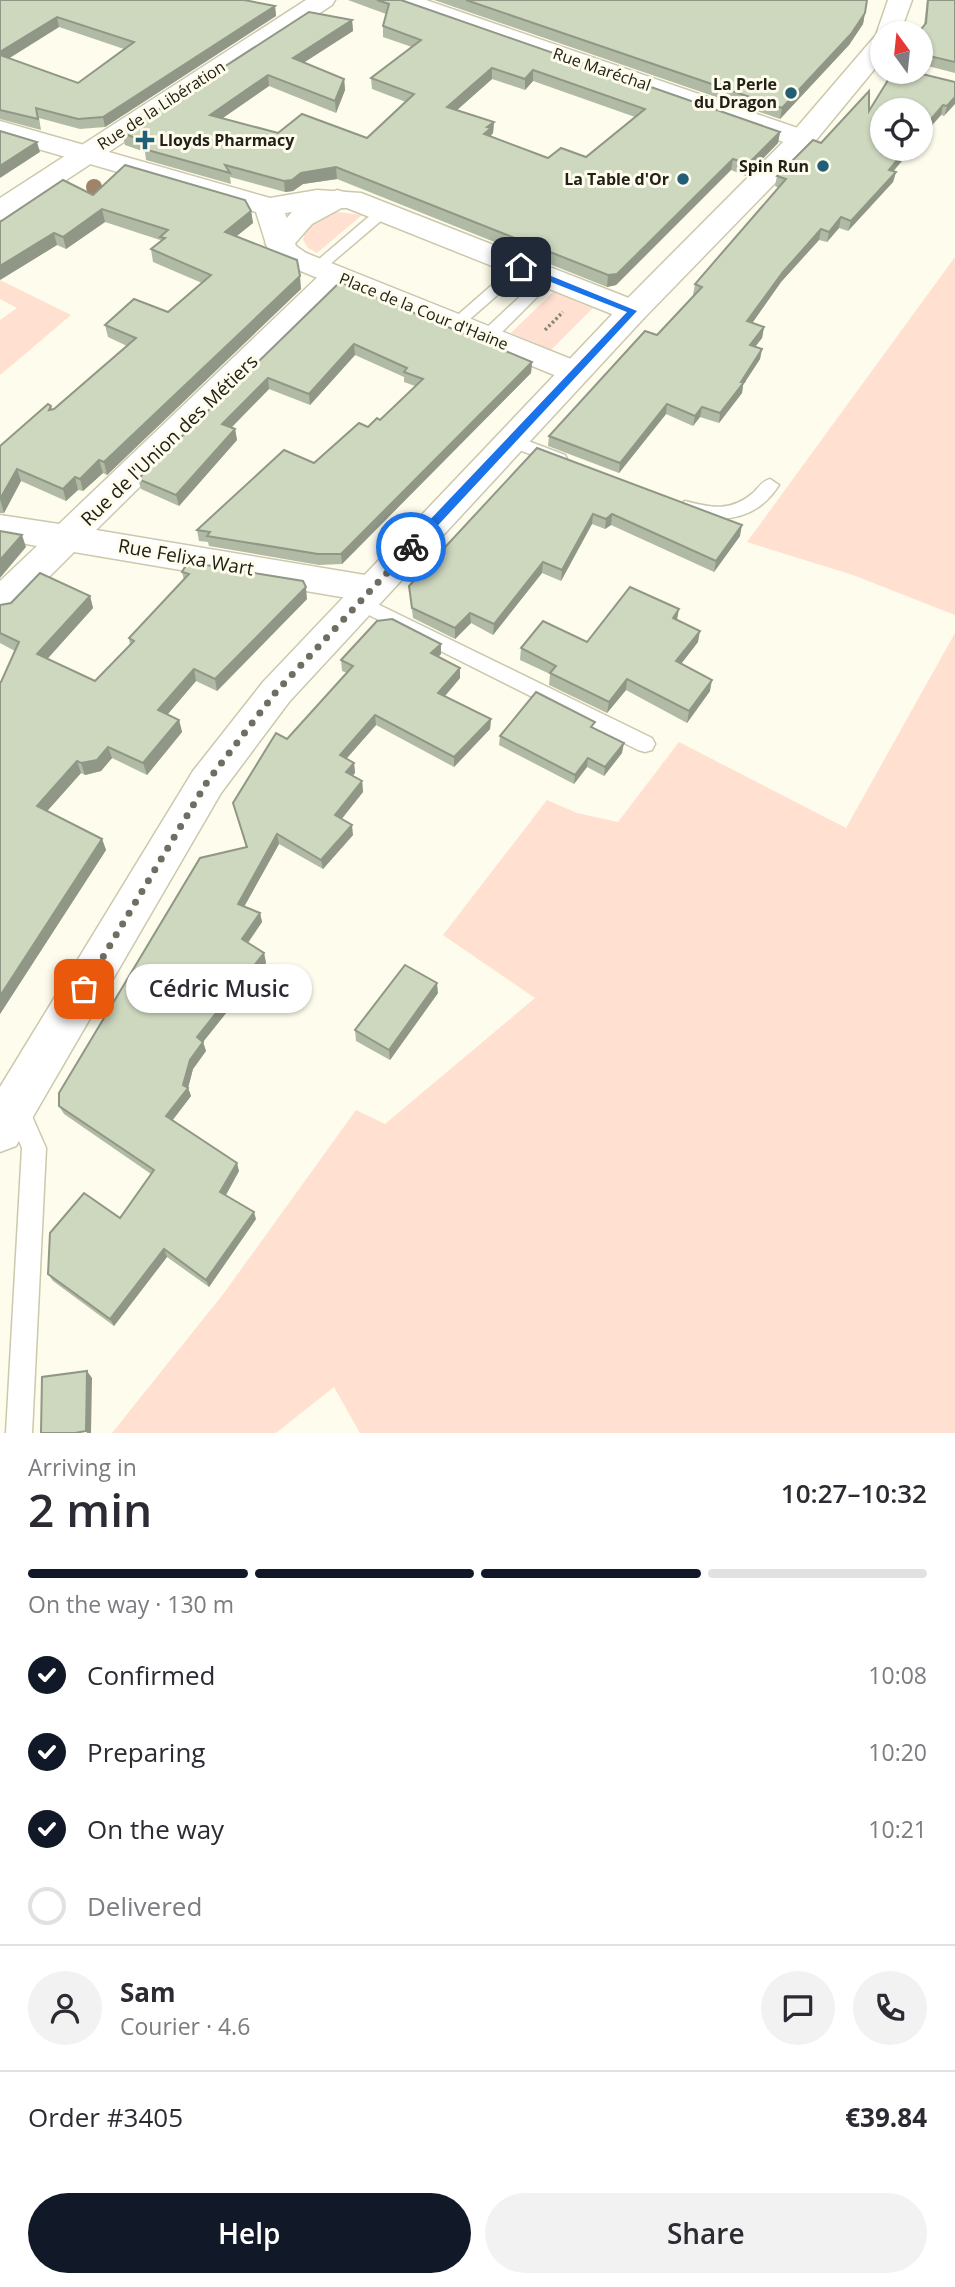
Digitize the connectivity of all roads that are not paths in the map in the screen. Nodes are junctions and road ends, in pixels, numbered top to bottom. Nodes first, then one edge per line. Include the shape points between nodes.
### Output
1 (323, 0) edge
2 (402, 0) edge
3 (900, 0) edge
4 (892, 21) edge
5 (870, 63) edge
6 (0, 129) edge
7 (802, 139) junction
8 (87, 154) junction
9 (337, 199) junction
10 (269, 207) junction
11 (0, 211) edge
12 (384, 211) junction
13 (280, 243) junction
14 (521, 267) junction
15 (327, 272) junction
16 (548, 278) junction
17 (633, 311) junction
18 (457, 323) junction
19 (488, 336) junction
20 (575, 372) junction
21 (512, 441) junction
22 (573, 465) edge
23 (770, 485) dead end
24 (672, 502) edge
25 (0, 527) edge
26 (69, 537) junction
27 (365, 596) junction
28 (0, 603) edge
29 (645, 744) dead end
30 (5, 1110) edge
31 (19, 1433) edge

1 - 8 street, Rue de la Libération
2 - 7 street, Rue Maréchal
3 - 4 street
5 - 7 street
6 - 8 street
7 - 17 street
8 - 10 street
8 - 11 street, Rue de la Libération
9 - 10 street
9 - 12 street
9 - 13 street via 302,218
10 - 13 street
12 - 14 street
12 - 15 lane
13 - 15 street, Place de la Cour d'Haine via 289,254
14 - 16 street
14 - 18 lane
15 - 18 street, Place de la Cour d'Haine
15 - 26 street, Rue de l'Union des Métiers
16 - 17 street
16 - 19 lane
17 - 20 street
18 - 19 street, Place de la Cour d'Haine
19 - 20 street, Place de la Cour d'Haine
20 - 21 street
21 - 22 lane
21 - 27 street
23 - 24 lane via 754,505 739,512 697,512
25 - 26 street, Rue Felixa Wart
26 - 27 street, Rue Felixa Wart
26 - 28 street, Rue de l'Union des Métiers
27 - 29 lane
27 - 30 street via 276,692 207,782
30 - 31 lane via 34,1148

